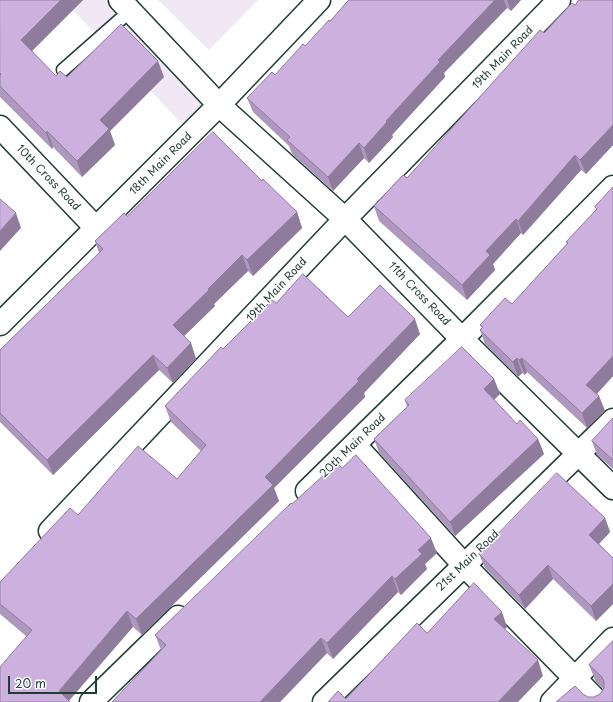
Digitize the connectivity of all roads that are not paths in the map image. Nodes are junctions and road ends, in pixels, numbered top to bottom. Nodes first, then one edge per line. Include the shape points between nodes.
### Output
1 (319, 0) edge
2 (559, 0) edge
3 (125, 6) edge
4 (63, 70) dead end
5 (220, 105) junction
6 (0, 127) edge
7 (613, 188) edge
8 (345, 219) junction
9 (96, 228) junction
10 (0, 324) edge
11 (462, 339) junction
12 (613, 420) edge
13 (355, 445) junction
14 (578, 453) junction
15 (613, 488) edge
16 (293, 505) edge
17 (38, 544) edge
18 (464, 565) junction
19 (192, 603) edge
20 (613, 639) edge
21 (576, 678) junction
22 (91, 702) edge
23 (324, 702) edge
24 (552, 702) edge
25 (598, 702) edge

1 - 5 street, 18th Main Road
2 - 8 street, 19th Main Road
3 - 4 lane
3 - 5 street, 11th Cross Road
5 - 8 street, 11th Cross Road
5 - 9 street, 18th Main Road
6 - 9 street, 10th Cross Road
7 - 11 street, 20th Main Road
8 - 11 street, 11th Cross Road
8 - 17 street, 19th Main Road
9 - 10 street, 18th Main Road
11 - 13 street, 20th Main Road
11 - 14 street, 11th Cross Road
12 - 14 street, 21st Main Road
13 - 16 street, 20th Main Road
13 - 18 street
14 - 15 street, 11th Cross Road
14 - 18 street, 21st Main Road
18 - 21 street
18 - 23 street, 21st Main Road
19 - 22 street
20 - 21 street
21 - 24 street
21 - 25 street

